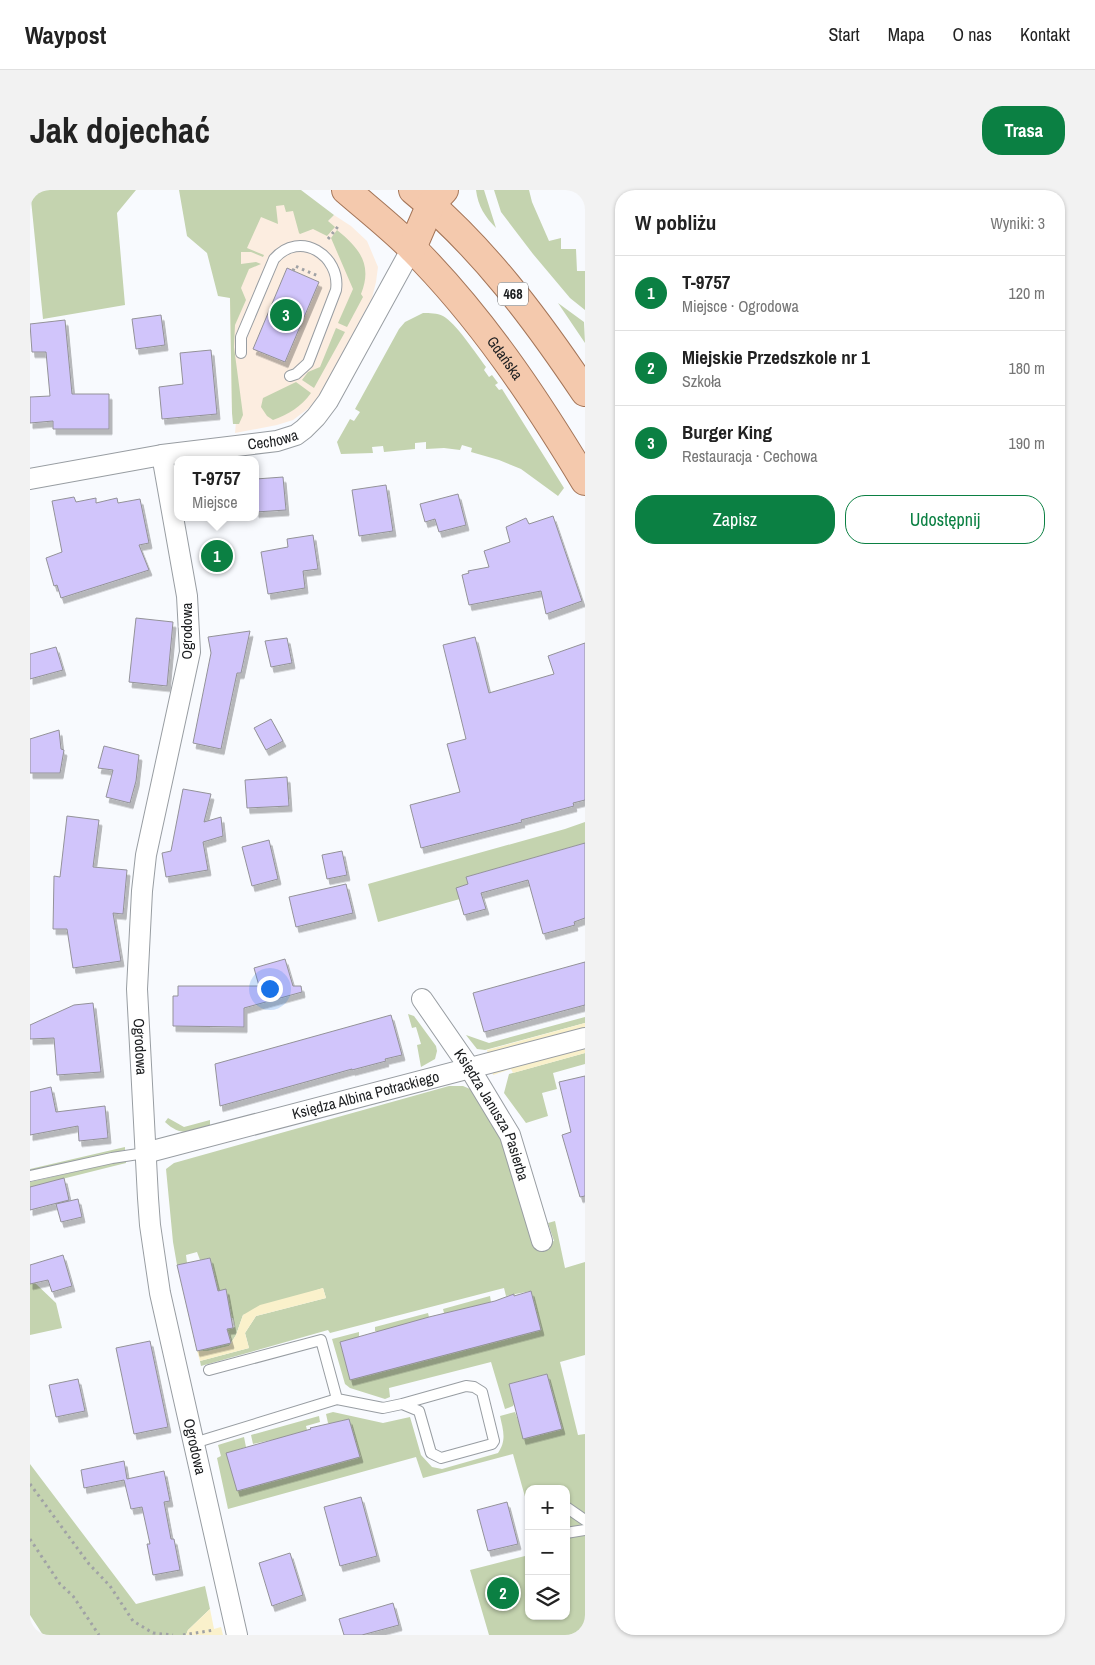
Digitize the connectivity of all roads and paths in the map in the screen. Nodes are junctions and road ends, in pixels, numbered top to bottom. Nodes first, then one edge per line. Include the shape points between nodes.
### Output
1 (346, 190) edge
2 (430, 194) edge
3 (412, 248) junction
4 (293, 271) dead end
5 (324, 278) dead end
6 (241, 353) dead end
7 (290, 376) dead end
8 (585, 392) edge
9 (162, 455) junction
10 (30, 479) edge
11 (585, 481) edge
12 (422, 999) dead end
13 (585, 1038) edge
14 (469, 1067) junction
15 (146, 1153) junction
16 (30, 1176) edge
17 (542, 1241) dead end
18 (209, 1370) dead end
19 (337, 1399) junction
20 (402, 1404) junction
21 (194, 1443) junction
22 (30, 1484) edge
23 (570, 1510) edge
24 (585, 1520) edge
25 (585, 1530) edge
26 (570, 1532) edge
27 (30, 1539) edge
28 (236, 1631) edge
29 (153, 1632) junction
30 (99, 1635) edge
31 (147, 1635) edge
32 (173, 1635) edge
33 (183, 1635) edge

1 - 3 main road, Gdańska
2 - 3 main road
2 - 8 main road, 468 via 550,340
3 - 9 street, Cechowa via 328,401 304,429 296,435 271,442
3 - 11 main road, Gdańska via 453,292 514,368
4 - 5 path via 295,266
6 - 7 lane via 241,336 274,259 290,246 312,248 332,265 336,290 308,363
9 - 10 street, Cechowa
9 - 15 street, Ogrodowa via 187,596 190,652 146,855 142,891 137,989
12 - 14 street, Księdza Janusza Pasierba
13 - 14 street, Księdza Albina Potrackiego
14 - 15 street, Księdza Albina Potrackiego
14 - 17 street, Księdza Janusza Pasierba via 510,1135
15 - 16 lane
15 - 21 street, Ogrodowa via 150,1225 160,1293
18 - 19 lane via 321,1340
19 - 20 lane via 382,1408
19 - 21 lane
20 - 20 lane via 419,1411 431,1454 436,1457 494,1441 482,1392 474,1387 466,1386
21 - 28 street, Ogrodowa
22 - 29 path via 110,1586 133,1621
23 - 24 lane
25 - 26 lane
27 - 30 path
28 - 33 path
29 - 31 path
29 - 32 path

